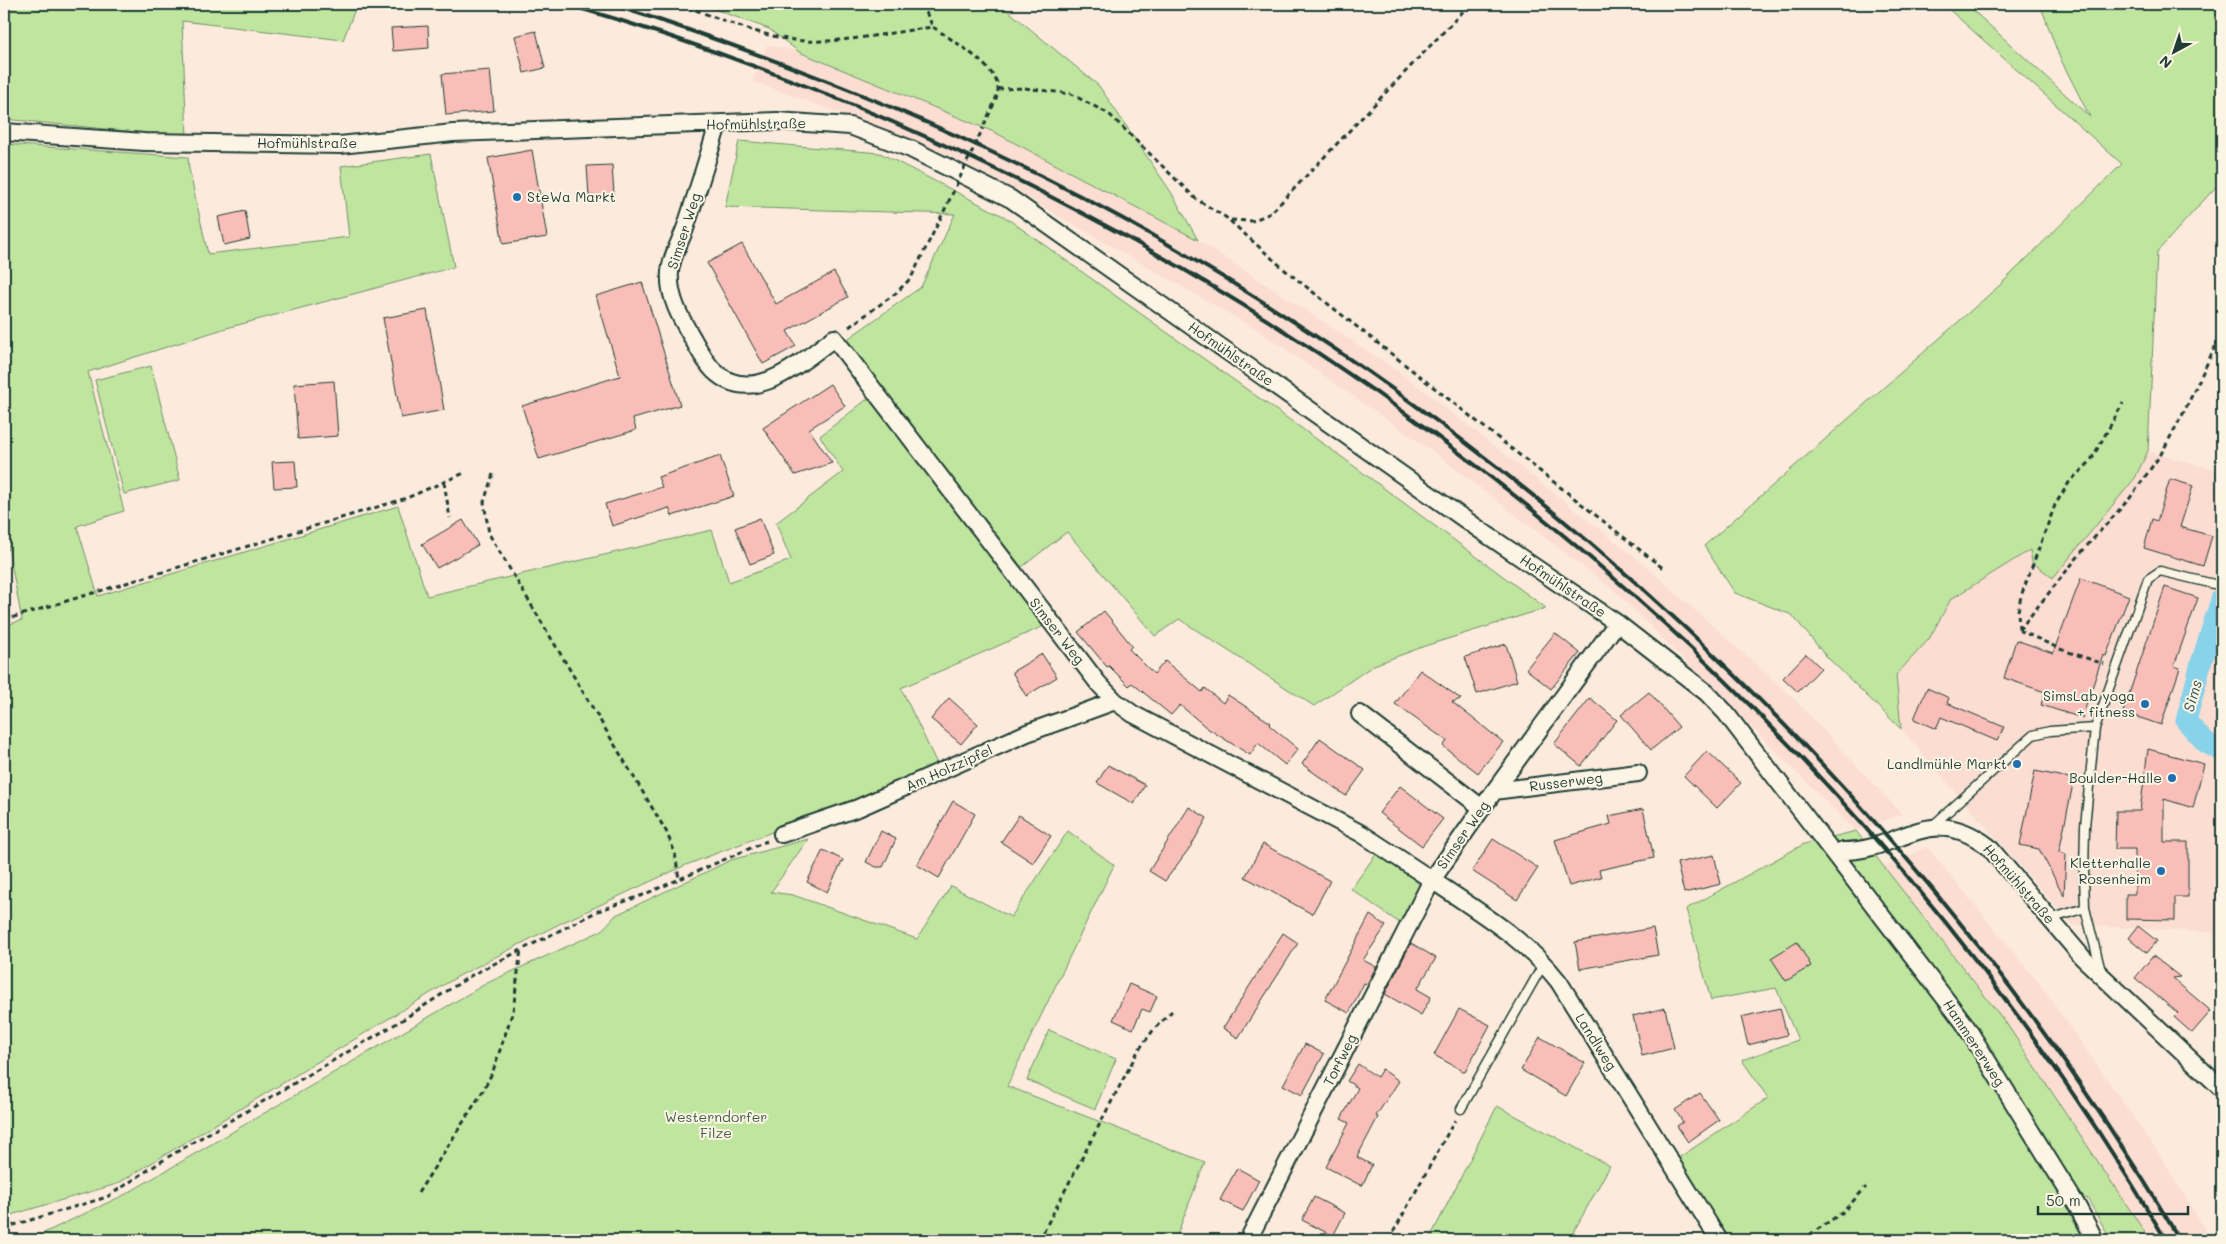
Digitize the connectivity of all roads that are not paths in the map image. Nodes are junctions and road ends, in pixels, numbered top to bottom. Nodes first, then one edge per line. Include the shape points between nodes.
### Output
1 (718, 124) junction
2 (4, 132) edge
3 (2222, 586) edge
4 (1617, 623) junction
5 (1115, 701) junction
6 (1360, 714) dead end
7 (2096, 728) junction
8 (1638, 774) dead end
9 (1494, 791) junction
10 (1482, 808) junction
11 (1931, 828) junction
12 (782, 834) road end
13 (1836, 856) junction
14 (1432, 880) junction
15 (2085, 908) junction
16 (2050, 919) junction
17 (1544, 963) junction
18 (2102, 976) junction
19 (2222, 1089) edge
20 (1461, 1109) road end
21 (1248, 1240) edge
22 (1719, 1240) edge
23 (2095, 1240) edge

1 - 2 street, Hofmühlstraße via 453,134 340,145 144,142
1 - 4 street, Hofmühlstraße via 777,121 850,126 911,149 1011,199
1 - 5 street, Simser Weg via 670,270 673,299 690,335 714,371 725,379 742,384 762,384 784,374 834,338 1051,624
3 - 7 lane via 2160,570 2148,578
4 - 9 street, Simser Weg
4 - 13 street, Hofmühlstraße via 1707,693 1725,712
5 - 12 street, Am Holzzipfel via 1027,733 858,808
5 - 14 street, Simser Weg via 1133,714 1362,834
6 - 10 street
7 - 11 lane via 2033,735
7 - 15 lane via 2086,826
8 - 9 street, Russerweg
9 - 10 street, Simser Weg
10 - 14 street, Simser Weg
11 - 13 street, Hofmühlstraße via 1861,850 1840,851
11 - 16 street, Hofmühlstraße via 1956,828 1989,846
13 - 23 street, Hammererweg via 1964,1023
14 - 17 street, Landlweg
14 - 21 street, Torfweg
15 - 16 lane
15 - 18 lane
16 - 18 street, Hofmühlstraße
17 - 20 lane
17 - 22 street, Landlweg via 1559,982
18 - 19 street, Hofmühlstraße

